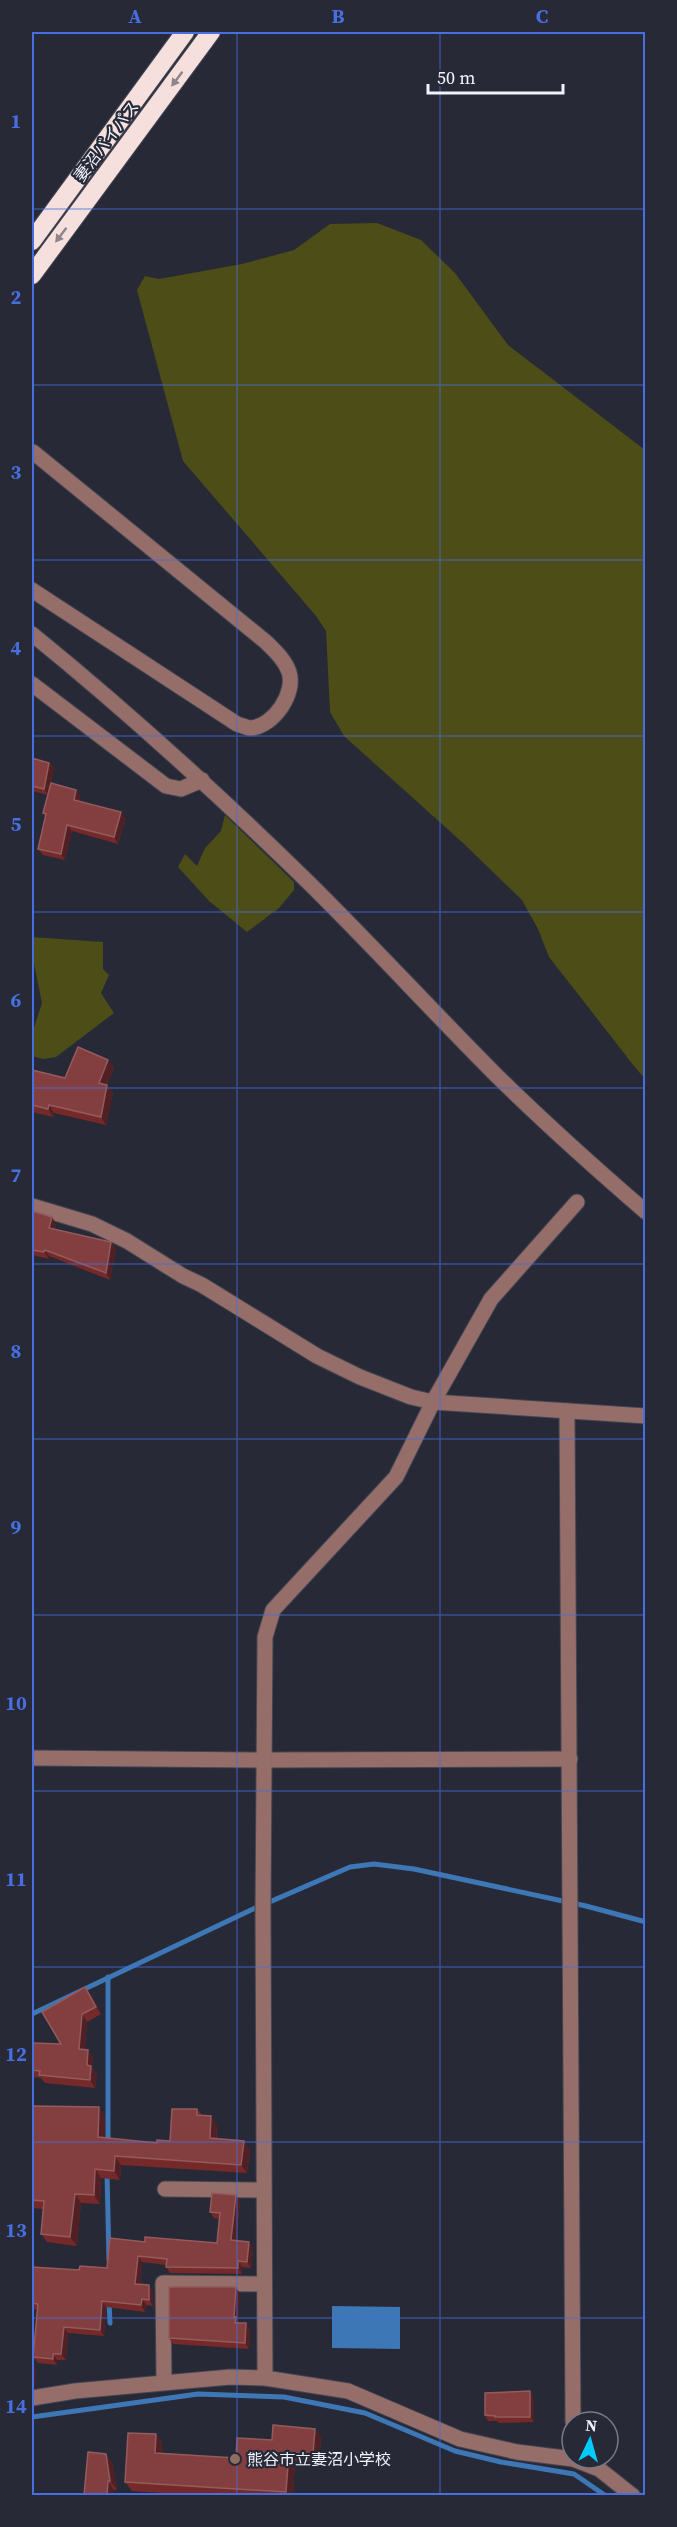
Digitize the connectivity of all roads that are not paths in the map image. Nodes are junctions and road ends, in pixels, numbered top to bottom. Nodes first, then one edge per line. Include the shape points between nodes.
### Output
1 (185, 32) edge
2 (211, 32) edge
3 (32, 241) edge
4 (32, 274) edge
5 (33, 452) dead end
6 (32, 590) edge
7 (32, 634) edge
8 (32, 684) edge
9 (202, 780) junction
10 (577, 1202) dead end
11 (32, 1206) edge
12 (645, 1212) edge
13 (433, 1402) junction
14 (567, 1411) junction
15 (645, 1416) edge
16 (32, 1758) edge
17 (570, 1759) junction
18 (264, 1760) junction
19 (165, 2189) dead end
20 (263, 2190) junction
21 (263, 2284) junction
22 (265, 2378) junction
23 (164, 2382) junction
24 (32, 2398) edge
25 (573, 2410) edge
26 (560, 2457) edge
27 (600, 2470) edge
28 (633, 2496) edge

1 - 3 highway, 妻沼バイパス
2 -> 4 highway, 妻沼バイパス
5 - 6 street via 266,642 289,672 290,688 268,721 251,728 237,724
7 - 9 street
8 - 9 street via 166,786 181,789
9 - 12 street via 499,1077
10 - 13 street via 491,1299
11 - 13 street via 92,1224 128,1241 317,1356 360,1377
13 - 14 street
13 - 18 street via 396,1477 273,1610 265,1637
14 - 15 street
14 - 17 street
16 - 18 street
17 - 18 street
17 - 25 street
18 - 20 street
19 - 20 street
20 - 21 street
21 - 22 street
21 - 23 street via 163,2283
22 - 23 street
22 - 26 street via 348,2391 460,2439
23 - 24 street
27 - 28 street

